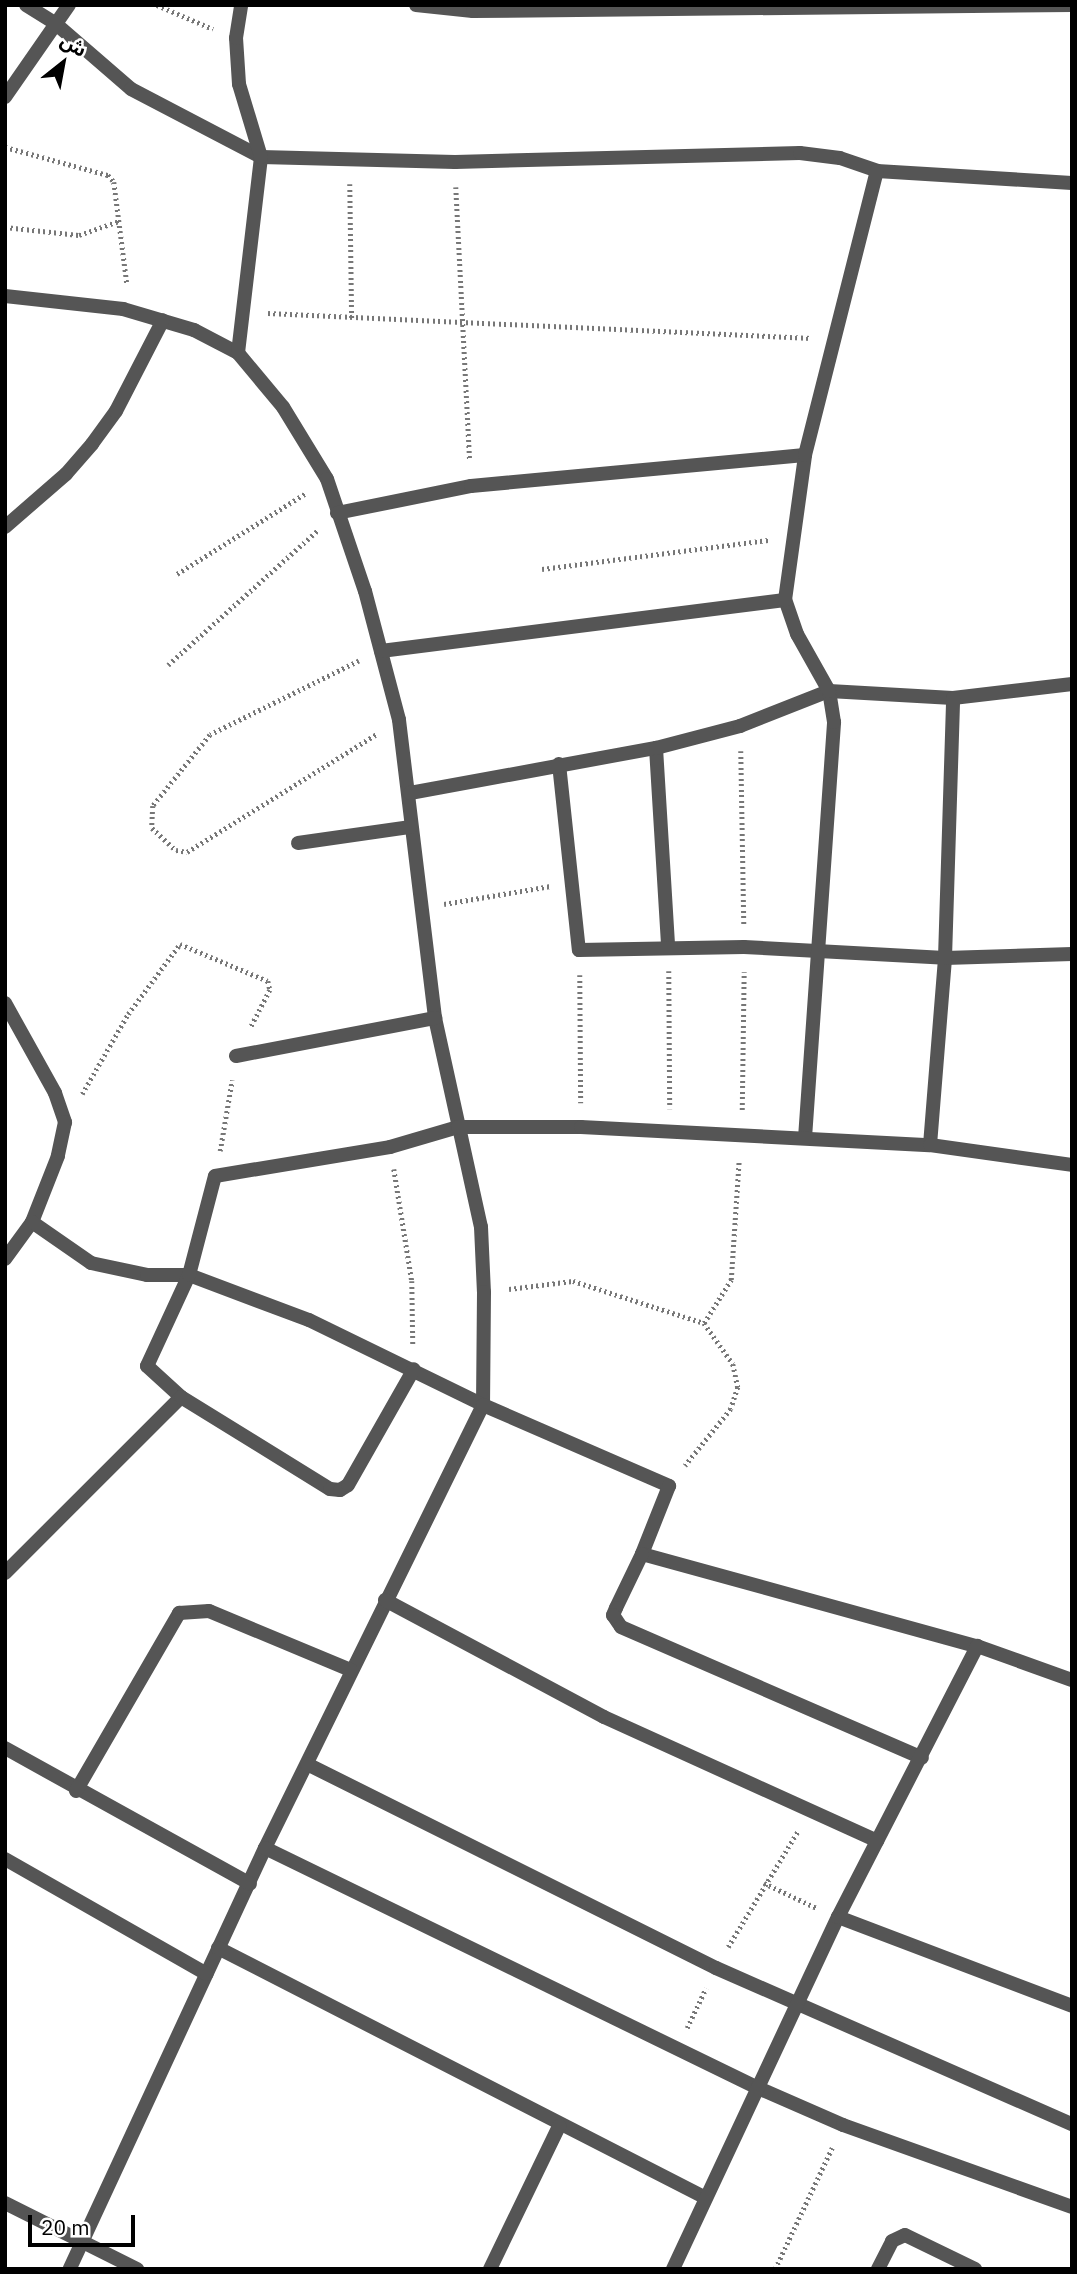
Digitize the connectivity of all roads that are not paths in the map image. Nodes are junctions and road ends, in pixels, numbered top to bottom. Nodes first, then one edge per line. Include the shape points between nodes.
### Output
1 (26, 5) edge
2 (69, 5) edge
3 (241, 5) edge
4 (416, 5) edge
5 (1072, 5) edge
6 (56, 24) junction
7 (5, 97) edge
8 (261, 157) junction
9 (877, 170) junction
10 (1072, 183) edge
11 (5, 296) edge
12 (163, 320) junction
13 (238, 353) junction
14 (805, 455) junction
15 (337, 513) junction
16 (5, 527) edge
17 (785, 600) junction
18 (381, 651) junction
19 (1072, 684) edge
20 (830, 691) junction
21 (953, 698) junction
22 (656, 748) junction
23 (559, 764) junction
24 (410, 793) junction
25 (411, 827) junction
26 (298, 844) dead end
27 (668, 947) junction
28 (816, 950) junction
29 (1072, 954) edge
30 (945, 958) junction
31 (5, 1003) edge
32 (435, 1018) junction
33 (236, 1056) road end
34 (458, 1127) junction
35 (805, 1138) junction
36 (930, 1145) junction
37 (1072, 1165) edge
38 (32, 1222) junction
39 (5, 1259) edge
40 (189, 1275) junction
41 (414, 1369) junction
42 (181, 1397) junction
43 (483, 1405) junction
44 (642, 1554) junction
45 (5, 1573) edge
46 (385, 1600) junction
47 (977, 1646) junction
48 (351, 1670) junction
49 (1072, 1680) edge
50 (5, 1748) edge
51 (922, 1758) junction
52 (307, 1763) junction
53 (76, 1791) junction
54 (877, 1841) junction
55 (265, 1848) junction
56 (5, 1859) edge
57 (250, 1884) junction
58 (838, 1917) junction
59 (218, 1948) junction
60 (207, 1974) junction
61 (800, 2006) junction
62 (1072, 2006) edge
63 (758, 2088) junction
64 (1072, 2124) edge
65 (559, 2126) junction
66 (706, 2198) junction
67 (5, 2203) edge
68 (1072, 2207) edge
69 (84, 2240) junction
70 (70, 2269) edge
71 (137, 2269) edge
72 (490, 2269) edge
73 (673, 2269) edge
74 (878, 2269) edge
75 (975, 2269) edge

1 - 6 street
2 - 6 street
3 - 8 street via 236,38 245,115
4 - 5 street via 473,12
6 - 7 street
6 - 8 street via 131,89
8 - 9 street via 455,162 800,153 840,158
8 - 13 street
9 - 10 street
9 - 14 street via 838,339
11 - 12 street via 122,309
12 - 13 street
12 - 16 street via 116,411 92,444 66,474
13 - 15 street via 283,407 327,479
14 - 15 street via 471,486
14 - 17 street
15 - 18 street
17 - 18 street
17 - 20 street via 797,634
18 - 24 street via 399,720
19 - 21 street
20 - 21 street
20 - 22 street via 740,726
20 - 28 street via 834,722
21 - 30 street
22 - 23 street
22 - 27 street
23 - 24 street
23 - 27 street via 579,950
24 - 25 street
25 - 26 street
25 - 32 street
27 - 28 street
28 - 30 street
28 - 35 street
29 - 30 street
30 - 36 street
31 - 38 street via 55,1093 65,1122 58,1156
32 - 33 street
32 - 34 street
34 - 35 street via 581,1127
34 - 40 street via 390,1147 215,1176
34 - 43 street via 481,1227
35 - 36 street
36 - 37 street
38 - 39 street
38 - 40 street via 69,1250 113,1270
40 - 41 street via 309,1320
40 - 42 street via 147,1366
41 - 42 street via 348,1485 340,1490 330,1489
41 - 43 street
42 - 45 street
43 - 44 street via 669,1486
43 - 46 street
44 - 47 street
44 - 51 street via 613,1615 621,1627
46 - 48 street
46 - 54 street via 604,1717
47 - 49 street
47 - 51 street
48 - 52 street
48 - 53 street via 209,1611 179,1613
50 - 53 street
51 - 54 street
52 - 55 street
52 - 61 street via 464,1846
53 - 57 street
54 - 58 street
55 - 57 street
55 - 63 street
56 - 60 street
57 - 59 street
58 - 61 street
58 - 62 street
59 - 60 street
59 - 65 street
60 - 69 street
61 - 63 street
61 - 64 street
63 - 66 street
63 - 68 street via 843,2125
65 - 66 street
65 - 72 street
66 - 73 street
67 - 69 street
69 - 70 street
69 - 71 street
74 - 75 street via 892,2241 905,2235

